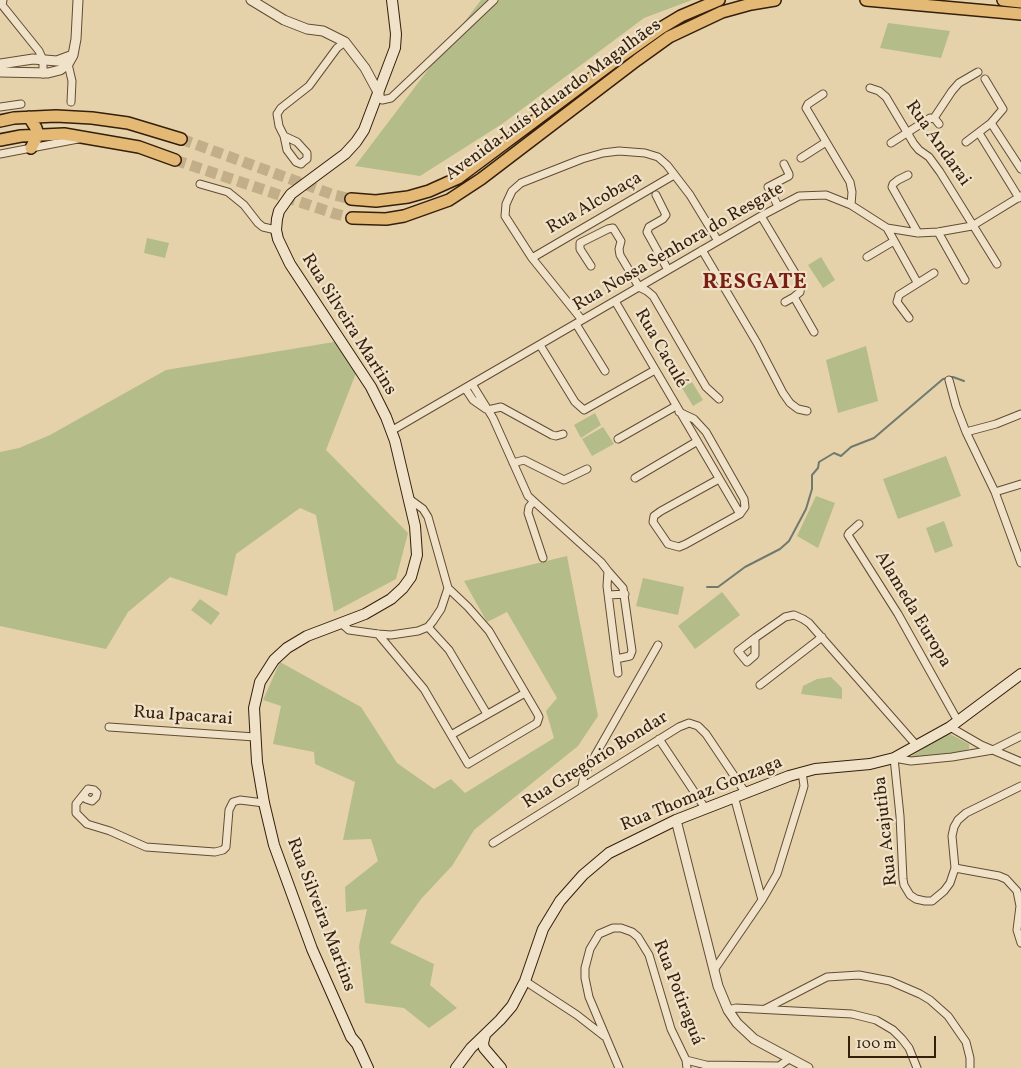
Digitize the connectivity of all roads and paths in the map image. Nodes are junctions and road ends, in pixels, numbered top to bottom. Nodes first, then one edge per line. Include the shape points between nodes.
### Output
1 (78, 0) edge
2 (251, 0) edge
3 (255, 0) edge
4 (392, 0) edge
5 (494, 0) edge
6 (719, 0) edge
7 (775, 0) edge
8 (866, 0) edge
9 (1003, 0) edge
10 (1021, 2) edge
11 (1, 7) edge
12 (265, 8) junction
13 (1021, 14) edge
14 (345, 42) junction
15 (73, 55) junction
16 (43, 60) junction
17 (0, 64) edge
18 (68, 64) junction
19 (0, 72) edge
20 (978, 72) dead end
21 (43, 74) junction
22 (985, 79) dead end
23 (870, 88) dead end
24 (379, 94) junction
25 (823, 94) dead end
26 (71, 102) dead end
27 (21, 104) dead end
28 (0, 108) edge
29 (28, 117) junction
30 (934, 118) junction
31 (0, 121) edge
32 (991, 123) junction
33 (939, 124) dead end
34 (908, 132) junction
35 (979, 133) junction
36 (38, 135) junction
37 (284, 136) dead end
38 (86, 137) junction
39 (181, 139) tunnel mouth
40 (0, 140) edge
41 (826, 142) junction
42 (966, 142) dead end
43 (891, 143) dead end
44 (32, 148) junction
45 (0, 154) edge
46 (801, 158) dead end
47 (175, 160) tunnel mouth
48 (784, 164) dead end
49 (1021, 169) edge
50 (674, 174) junction
51 (908, 175) dead end
52 (200, 184) dead end
53 (656, 196) dead end
54 (1020, 197) edge
55 (351, 199) tunnel mouth
56 (851, 205) junction
57 (778, 206) junction
58 (761, 216) junction
59 (352, 218) tunnel mouth
60 (972, 226) junction
61 (887, 228) junction
62 (276, 230) junction
63 (938, 232) junction
64 (918, 233) junction
65 (718, 241) junction
66 (894, 241) junction
67 (702, 250) junction
68 (867, 257) dead end
69 (532, 258) junction
70 (997, 264) dead end
71 (591, 266) dead end
72 (668, 270) junction
73 (934, 273) dead end
74 (965, 280) dead end
75 (917, 282) junction
76 (639, 287) junction
77 (794, 297) junction
78 (615, 301) junction
79 (785, 302) dead end
80 (909, 318) dead end
81 (579, 322) junction
82 (814, 332) dead end
83 (540, 345) junction
84 (655, 370) junction
85 (605, 371) dead end
86 (949, 380) dead end
87 (469, 386) junction
88 (719, 399) dead end
89 (678, 409) junction
90 (488, 410) junction
91 (807, 411) dead end
92 (1021, 414) edge
93 (392, 431) junction
94 (966, 432) junction
95 (563, 434) dead end
96 (618, 439) dead end
97 (696, 442) junction
98 (513, 463) junction
99 (587, 469) dead end
100 (635, 478) dead end
101 (719, 479) junction
102 (1021, 484) edge
103 (995, 492) junction
104 (408, 498) junction
105 (533, 502) junction
106 (740, 514) junction
107 (859, 524) dead end
108 (543, 558) dead end
109 (1021, 564) edge
110 (608, 571) junction
111 (448, 588) junction
112 (625, 594) junction
113 (609, 595) junction
114 (345, 627) junction
115 (428, 627) junction
116 (378, 634) junction
117 (822, 637) junction
118 (352, 638) dead end
119 (755, 638) dead end
120 (658, 644) dead end
121 (616, 658) junction
122 (618, 673) dead end
123 (1021, 674) edge
124 (760, 685) dead end
125 (525, 693) junction
126 (487, 714) junction
127 (955, 716) dead end
128 (109, 727) dead end
129 (950, 727) junction
130 (451, 736) junction
131 (1021, 736) edge
132 (255, 737) junction
133 (659, 739) junction
134 (917, 746) junction
135 (993, 750) junction
136 (894, 758) junction
137 (1021, 762) edge
138 (802, 772) junction
139 (582, 786) junction
140 (1021, 786) edge
141 (745, 792) junction
142 (84, 795) dead end
143 (734, 796) junction
144 (264, 803) junction
145 (705, 808) junction
146 (676, 820) junction
147 (493, 843) dead end
148 (955, 868) junction
149 (762, 900) junction
150 (1021, 943) edge
151 (714, 970) junction
152 (525, 981) junction
153 (765, 1009) junction
154 (728, 1010) junction
155 (485, 1036) junction
156 (351, 1037) junction
157 (606, 1038) junction
158 (486, 1053) junction
159 (467, 1054) junction
160 (789, 1058) junction
161 (686, 1060) junction
162 (707, 1067) edge
163 (361, 1068) edge
164 (368, 1068) edge
165 (456, 1068) edge
166 (501, 1068) edge
167 (619, 1068) edge
168 (687, 1068) edge
169 (808, 1068) edge
170 (917, 1068) edge
171 (970, 1068) edge

1 - 15 street
2 - 12 street
3 - 12 street
4 - 24 main road via 395,48
5 - 24 street via 391,98 382,100
6 - 55 main road, Avenida Luís Eduardo Magalhães via 681,16 620,56 458,178 408,198
7 - 59 main road, Avenida Luís Eduardo Magalhães via 722,12 669,37 449,200 404,216
8 - 13 main road
9 - 10 main road
11 - 16 street via 35,44
12 - 14 street via 295,25 323,31
14 - 24 street via 365,68
14 - 37 street via 308,86 279,110 278,120
15 - 16 street via 57,61
15 - 18 street
16 - 17 street
16 - 21 street
18 - 21 street via 60,70
18 - 26 street via 72,82
19 - 21 street
20 - 30 street, Rua Andarai via 959,83
22 - 32 street via 1002,109
23 - 34 street, Rua Andarai via 886,97
24 - 62 main road via 351,149 291,194 280,211
25 - 41 street via 806,108
27 - 28 street
29 - 31 main road
29 - 36 main road
29 - 39 main road via 92,118 128,123
30 - 33 street
30 - 34 street via 924,120
32 - 35 street
32 - 49 street
34 - 43 street
34 - 60 street, Rua Andarai via 914,144 940,172
35 - 42 street
35 - 54 street
36 - 38 main road
36 - 40 main road
36 - 44 main road
38 - 44 street
38 - 47 main road via 139,147
41 - 46 street
41 - 56 street via 850,182
44 - 45 street
48 - 57 street via 789,176 768,187
50 - 65 street
50 - 69 street, Rua Alcobaça
50 - 69 street via 658,157 645,152 620,151 582,159 520,183 506,204 505,216
51 - 64 street via 892,187
52 - 62 street via 228,192 263,227
53 - 72 street via 666,215 647,232
54 - 60 street, Rua Nossa Senhora do Resgate
56 - 57 street, Rua Nossa Senhora do Resgate via 819,194 799,196
56 - 61 street, Rua Nossa Senhora do Resgate
57 - 58 street, Rua Nossa Senhora do Resgate
58 - 65 street, Rua Nossa Senhora do Resgate
58 - 77 street via 802,283 800,292
60 - 63 street, Rua Nossa Senhora do Resgate
60 - 70 street, Rua Andarai
61 - 64 street, Rua Nossa Senhora do Resgate
61 - 66 street
62 - 93 main road, Rua Silveira Martins via 290,264 372,387
63 - 64 street, Rua Nossa Senhora do Resgate
63 - 74 street
65 - 67 street, Rua Nossa Senhora do Resgate
66 - 68 street
66 - 75 street
67 - 72 street, Rua Nossa Senhora do Resgate
67 - 91 street via 783,393 798,409
69 - 81 street
71 - 76 street via 580,249 580,243 614,228 621,241 620,255
72 - 76 street, Rua Nossa Senhora do Resgate
73 - 75 street
75 - 80 street via 897,299
76 - 78 street, Rua Nossa Senhora do Resgate
76 - 88 street via 653,296 706,387
77 - 79 street
77 - 82 street
78 - 81 street, Rua Nossa Senhora do Resgate
78 - 84 street, Rua Caculé
81 - 83 street, Rua Nossa Senhora do Resgate
81 - 85 street
83 - 84 street via 582,409
83 - 87 street, Rua Nossa Senhora do Resgate
84 - 89 street, Rua Caculé
86 - 94 street
87 - 90 street via 473,400
87 - 93 street, Rua Nossa Senhora do Resgate
89 - 96 street
89 - 97 street, Rua Caculé
89 - 106 street, Rua Caculé via 706,432 744,499 745,507
90 - 95 street via 501,407 552,435
90 - 98 street
92 - 94 street
93 - 104 main road, Rua Silveira Martins
94 - 103 street
97 - 100 street
97 - 101 street, Rua Caculé
98 - 99 street via 524,460 564,480
98 - 105 street
101 - 106 street, Rua Caculé
101 - 106 street via 654,516 665,542 679,547
102 - 103 street
103 - 109 street
104 - 111 street via 428,518
104 - 114 main road, Rua Silveira Martins via 415,526 417,555 410,577 391,599
105 - 108 street via 528,513
105 - 110 street via 602,562
107 - 127 street, Alameda Europa via 848,535 898,614
110 - 112 street via 621,584
110 - 113 street
111 - 115 street via 441,609
111 - 125 street via 489,631
112 - 113 street
112 - 121 street via 632,654
113 - 121 street
114 - 116 street
114 - 118 street
114 - 132 main road, Rua Silveira Martins via 297,640 274,660 256,694
115 - 116 street via 405,633
115 - 126 street via 449,650
116 - 130 street via 417,679
117 - 119 street via 809,623 790,615
117 - 124 street
117 - 134 street
120 - 139 street via 584,775
121 - 122 street
123 - 129 main road, Rua Thomaz Gonzaga
125 - 126 street
125 - 130 street via 539,717 537,723 468,764
126 - 130 street
128 - 132 street, Rua Ipacarai
129 - 134 main road, Rua Thomaz Gonzaga
129 - 135 street
131 - 135 street
132 - 144 main road, Rua Silveira Martins
133 - 139 street, Rua Gregório Bondar
133 - 141 street, Rua Gregório Bondar via 685,724 698,726
133 - 145 street
134 - 136 main road, Rua Thomaz Gonzaga
135 - 136 street via 911,761
135 - 137 street
136 - 138 main road, Rua Thomaz Gonzaga
136 - 148 street, Rua Acajutiba via 903,879 907,891 916,899 932,901 950,883
138 - 141 main road, Rua Thomaz Gonzaga
138 - 149 street via 804,786 781,862
139 - 147 street, Rua Gregório Bondar
140 - 148 street via 958,820 952,836
141 - 143 main road, Rua Thomaz Gonzaga
142 - 144 street via 75,809 78,817 87,824 146,847 215,852 226,847 229,810 233,802
143 - 145 main road, Rua Thomaz Gonzaga
143 - 149 street
144 - 156 main road, Rua Silveira Martins via 274,845 304,928
145 - 146 main road, Rua Thomaz Gonzaga
146 - 151 street
146 - 152 main road, Rua Thomaz Gonzaga via 609,853 577,881 543,929
148 - 150 street via 999,876 1017,891 1020,906 1017,930
149 - 151 street
151 - 154 street
152 - 155 main road, Rua Thomaz Gonzaga via 512,1006
152 - 157 street
153 - 154 street
153 - 170 street via 852,1014 876,1020 894,1030 902,1039
153 - 171 street via 827,977 859,975 890,981 930,1000 948,1016 966,1042
154 - 160 street via 754,1040
155 - 158 main road
155 - 159 main road, Rua Thomaz Gonzaga
156 - 163 main road, Rua Silveira Martins via 351,1046
156 - 164 main road, Rua Silveira Martins
157 - 161 street, Rua Potiraguá via 589,997 585,968 590,949 599,934 621,928 632,932 645,946 671,1029
157 - 167 street, Rua Potiraguá
158 - 159 main road via 477,1050
158 - 166 main road
159 - 165 main road, Rua Thomaz Gonzaga
160 - 162 street via 779,1066
160 - 169 street
161 - 162 street
161 - 168 street, Rua Potiraguá

